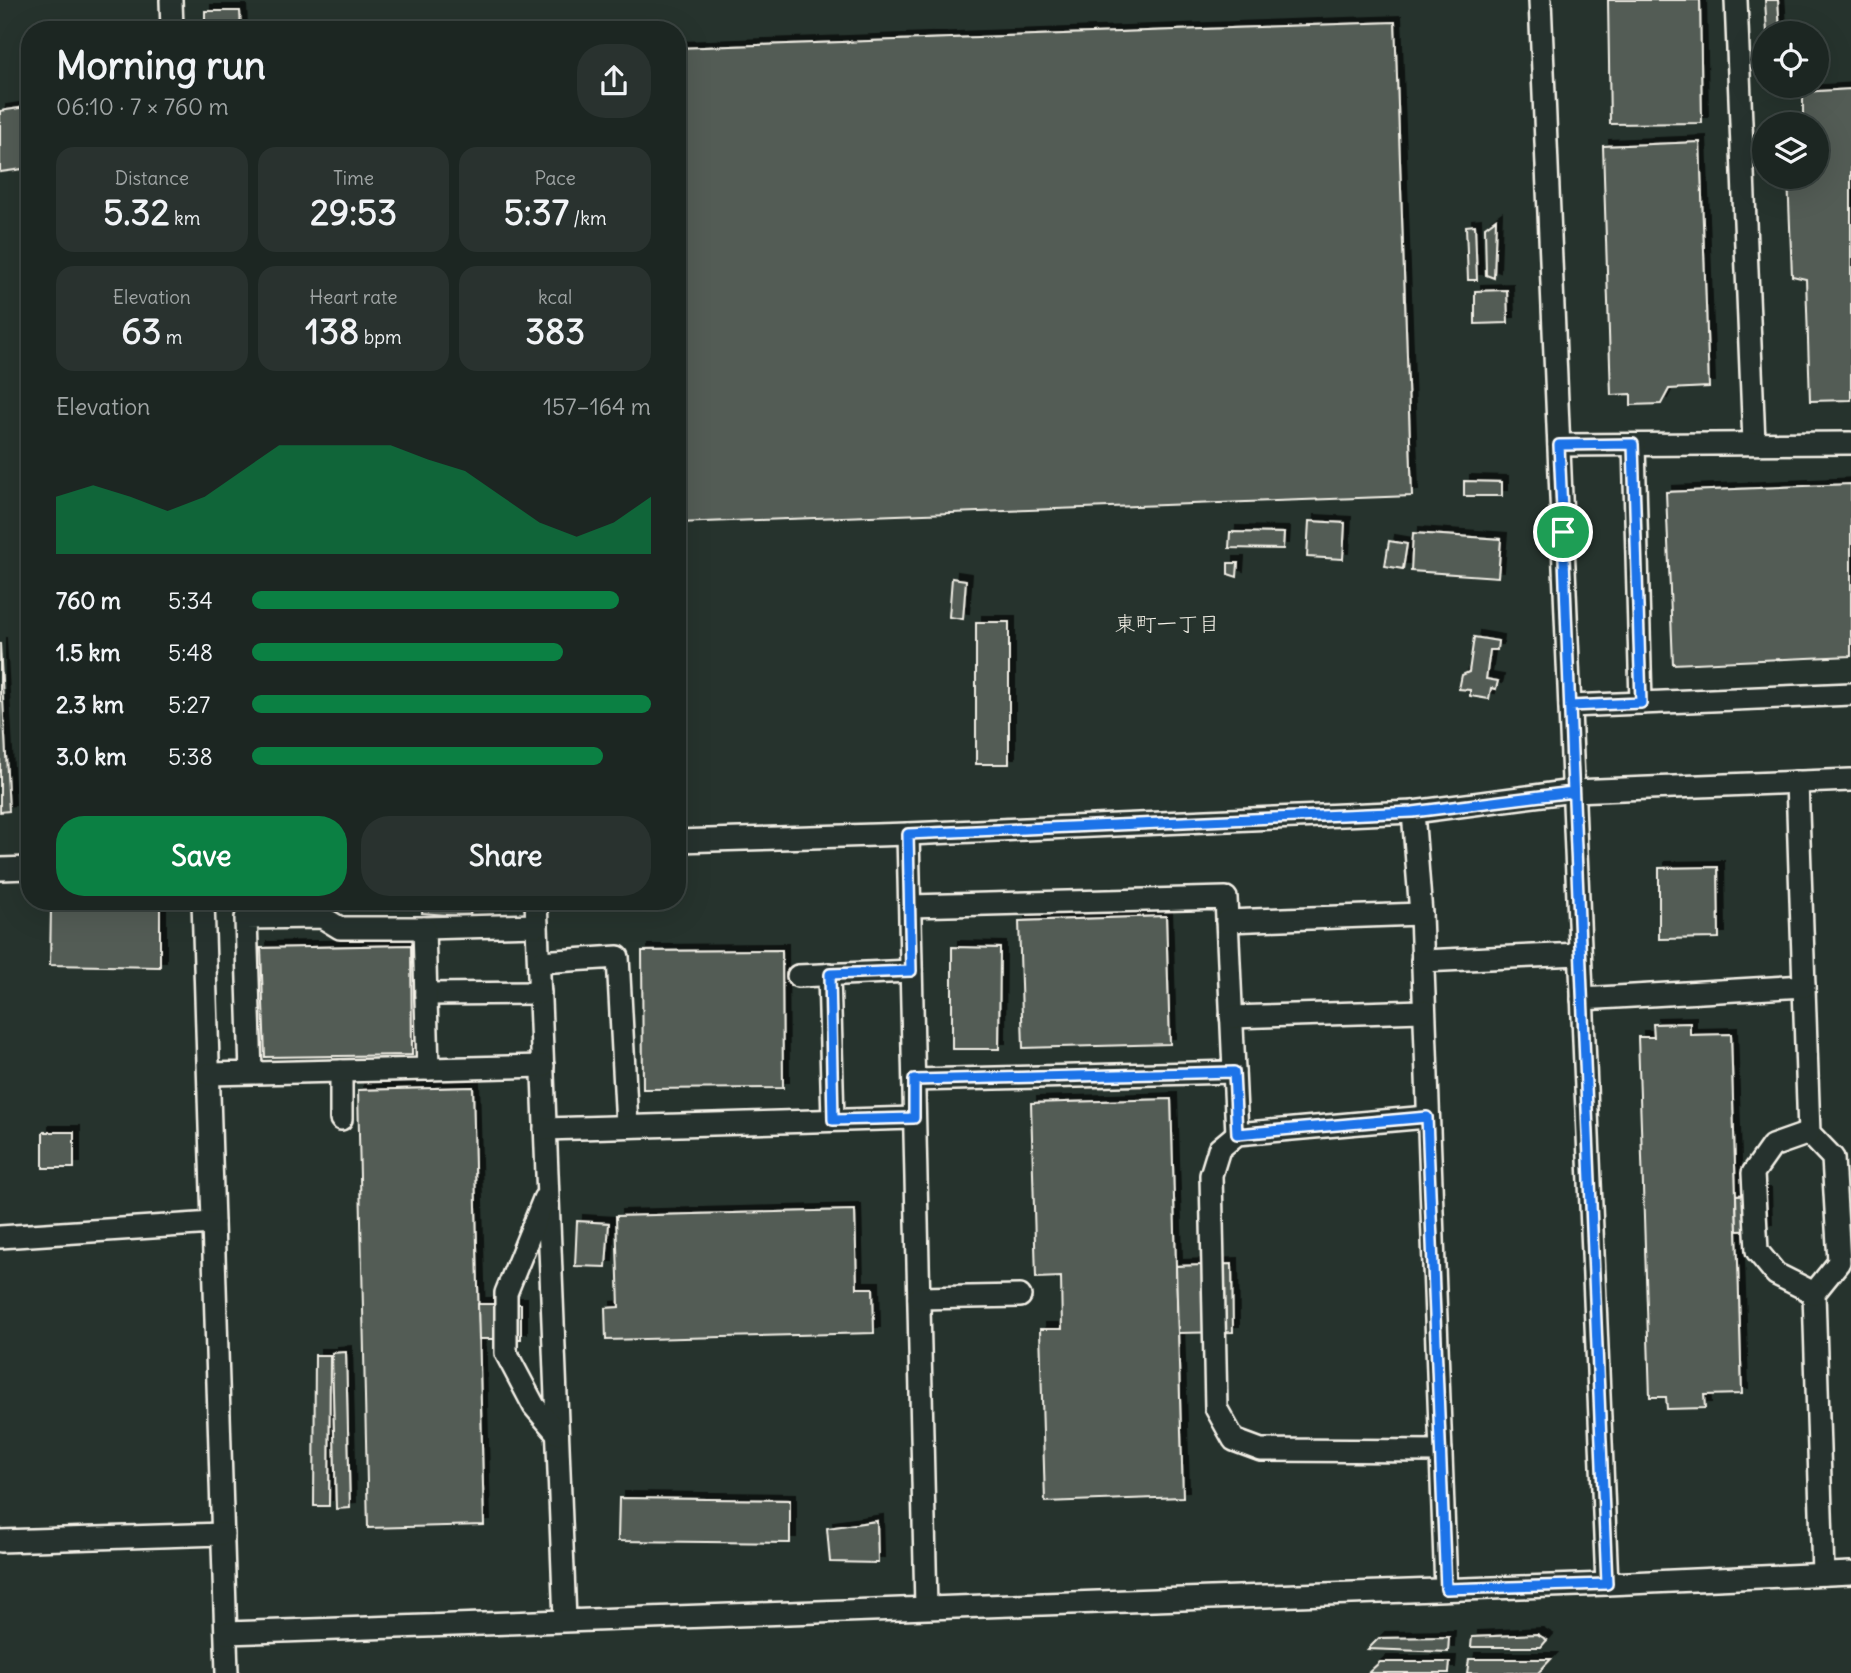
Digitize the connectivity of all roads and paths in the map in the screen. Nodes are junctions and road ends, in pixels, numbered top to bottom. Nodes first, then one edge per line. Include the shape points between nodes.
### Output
1 (171, 0) edge
2 (1540, 0) edge
3 (1736, 0) edge
4 (172, 21) edge
5 (1754, 443) junction
6 (1851, 443) edge
7 (1633, 444) junction
8 (1559, 445) junction
9 (1851, 694) edge
10 (1641, 703) junction
11 (1570, 706) junction
12 (1851, 780) edge
13 (1797, 782) junction
14 (1573, 792) junction
15 (1413, 812) junction
16 (908, 834) junction
17 (686, 841) edge
18 (21, 868) edge
19 (0, 869) edge
20 (910, 906) junction
21 (203, 910) edge
22 (245, 910) edge
23 (536, 910) edge
24 (1420, 914) junction
25 (1227, 921) junction
26 (537, 925) junction
27 (424, 928) junction
28 (1580, 954) junction
29 (1422, 961) junction
30 (539, 962) junction
31 (911, 971) junction
32 (830, 974) junction
33 (798, 975) dead end
34 (1804, 986) junction
35 (540, 993) junction
36 (426, 994) junction
37 (1582, 999) junction
38 (1423, 1011) junction
39 (1231, 1017) junction
40 (543, 1066) junction
41 (428, 1069) junction
42 (341, 1071) junction
43 (1234, 1072) junction
44 (251, 1073) junction
45 (209, 1074) junction
46 (914, 1080) junction
47 (1427, 1117) junction
48 (914, 1118) junction
49 (341, 1119) dead end
50 (833, 1120) junction
51 (627, 1126) junction
52 (545, 1129) junction
53 (1809, 1133) junction
54 (1237, 1134) junction
55 (548, 1191) junction
56 (214, 1223) junction
57 (0, 1237) edge
58 (1814, 1293) junction
59 (1020, 1296) dead end
60 (919, 1298) junction
61 (557, 1433) junction
62 (1441, 1451) junction
63 (223, 1534) junction
64 (0, 1541) edge
65 (1851, 1573) edge
66 (1823, 1574) junction
67 (1607, 1584) junction
68 (1446, 1589) junction
69 (926, 1608) junction
70 (565, 1620) junction
71 (226, 1633) junction
72 (226, 1673) edge

1 - 4 lane
2 - 8 lane
3 - 5 lane
5 - 6 lane
5 - 7 lane
7 - 8 lane
7 - 10 lane
8 - 11 lane
9 - 10 lane
10 - 11 lane
11 - 14 lane
12 - 13 lane
13 - 14 lane
13 - 34 lane
14 - 15 lane
14 - 28 lane
15 - 16 lane
15 - 24 lane
16 - 17 lane
16 - 20 lane
18 - 19 lane
20 - 25 lane via 1226,898
20 - 31 lane
21 - 45 lane
22 - 27 lane via 322,917 340,928
22 - 44 lane
23 - 26 lane
24 - 25 lane
24 - 29 lane
25 - 39 lane
26 - 27 lane
26 - 30 lane
27 - 36 lane
28 - 29 lane
28 - 37 lane
29 - 38 lane
30 - 35 lane
30 - 51 lane via 618,957
31 - 32 lane
31 - 46 lane
32 - 33 lane
32 - 50 lane
34 - 37 lane
34 - 53 lane
35 - 36 lane
35 - 40 lane
36 - 41 lane
37 - 67 lane
38 - 39 lane
38 - 47 lane
39 - 43 lane
40 - 41 lane
40 - 52 lane
41 - 42 lane
42 - 44 lane
42 - 49 lane
43 - 46 lane
43 - 54 lane
44 - 45 lane
45 - 56 lane
46 - 48 lane
47 - 54 lane
47 - 62 lane
48 - 50 lane
48 - 60 lane
50 - 51 lane
51 - 52 lane
52 - 55 lane
53 - 58 lane via 1833,1158 1839,1262
53 - 58 lane via 1772,1146 1753,1173 1757,1251 1776,1274
54 - 62 lane via 1219,1149 1211,1175 1216,1408 1234,1440 1261,1450
55 - 61 lane
55 - 61 lane via 506,1293 506,1353 534,1406
56 - 57 lane
56 - 63 lane
58 - 66 lane
59 - 60 lane
60 - 69 lane
61 - 70 lane
62 - 68 lane
63 - 64 lane
63 - 71 lane
65 - 66 lane
66 - 67 lane
67 - 68 lane
68 - 69 lane
69 - 70 lane
70 - 71 lane
71 - 72 lane

